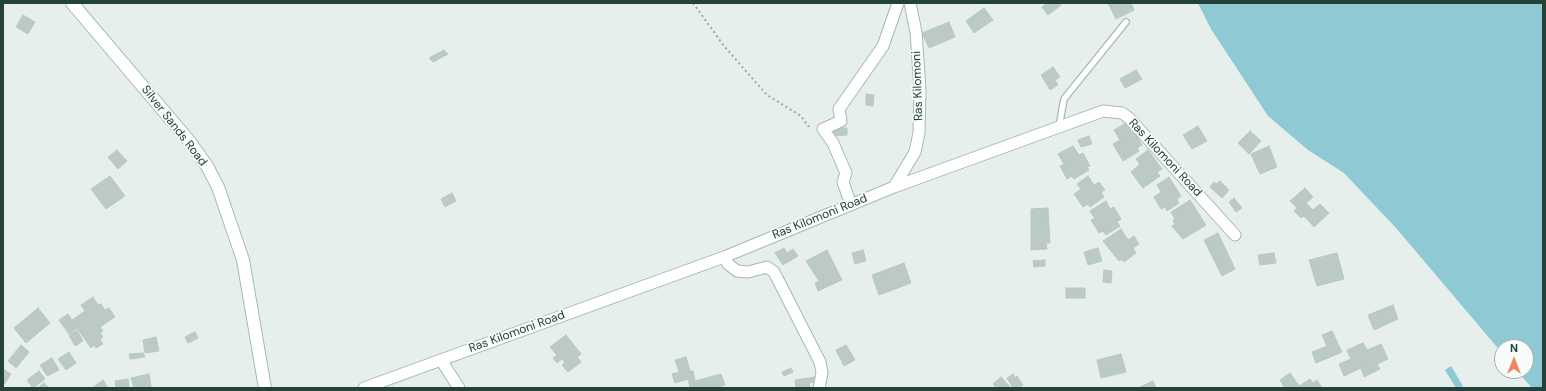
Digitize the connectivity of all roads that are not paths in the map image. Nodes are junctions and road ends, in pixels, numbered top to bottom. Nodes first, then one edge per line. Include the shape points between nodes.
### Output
1 (72, 3) edge
2 (898, 3) edge
3 (910, 3) edge
4 (1126, 22) dead end
5 (1059, 127) junction
6 (894, 187) junction
7 (851, 205) junction
8 (1235, 235) dead end
9 (724, 257) junction
10 (441, 360) junction
11 (265, 388) edge
12 (364, 388) edge
13 (459, 388) edge
14 (819, 388) edge

1 - 11 street, Silver Sands Road via 167,113 207,166 218,187 243,260
2 - 7 street via 883,46 839,109 841,121 823,129 846,173 843,182
3 - 6 street, Ras Kilomoni via 916,32 920,133 915,152
4 - 5 lane via 1064,99
5 - 6 street, Ras Kilomoni Road
5 - 8 street, Ras Kilomoni Road via 1103,111 1122,113 1130,118
6 - 7 street, Ras Kilomoni Road
7 - 9 street, Ras Kilomoni Road
9 - 10 street, Ras Kilomoni Road
9 - 14 street via 737,271 748,272 767,267 774,272 820,362 822,373
10 - 12 street, Ras Kilomoni Road
10 - 13 street

